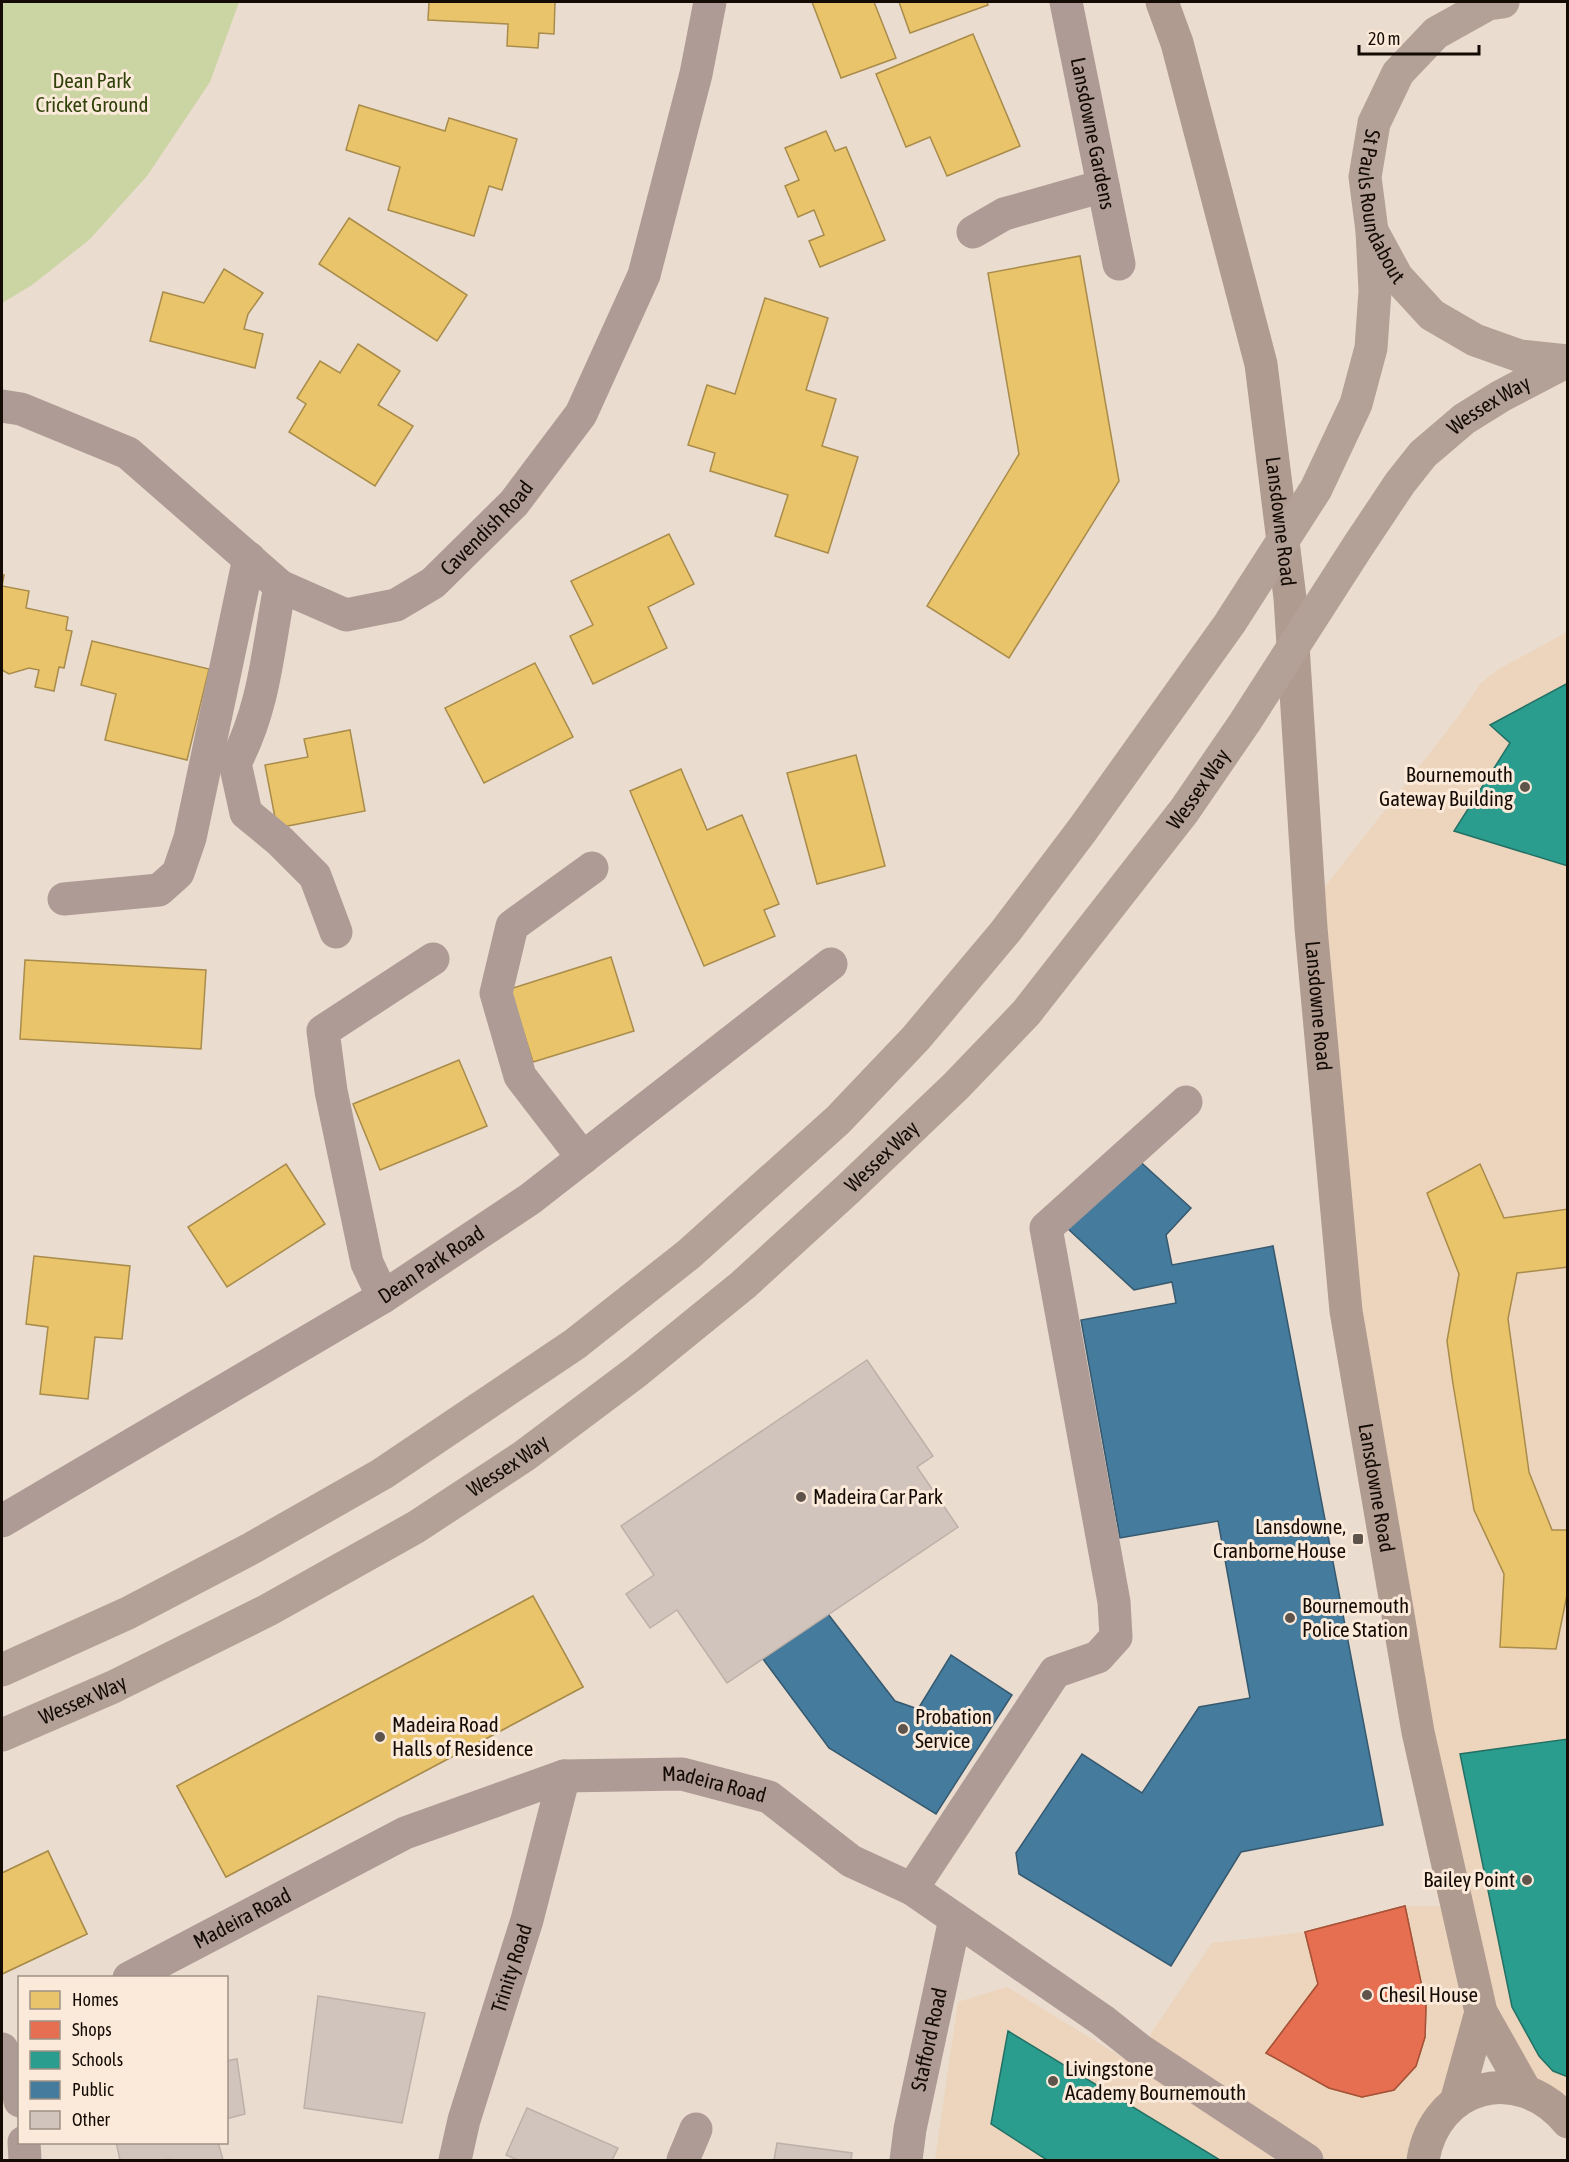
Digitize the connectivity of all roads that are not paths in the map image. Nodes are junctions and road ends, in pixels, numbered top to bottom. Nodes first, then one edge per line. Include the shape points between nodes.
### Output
1 (710, 2) edge
2 (1066, 2) edge
3 (1162, 2) edge
4 (1478, 2) edge
5 (1503, 2) edge
6 (1436, 33) junction
7 (1103, 186) junction
8 (1372, 231) junction
9 (973, 232) dead end
10 (1119, 264) dead end
11 (1567, 361) edge
12 (2, 406) edge
13 (249, 558) junction
14 (280, 586) junction
15 (592, 868) dead end
16 (64, 899) dead end
17 (336, 932) dead end
18 (433, 958) dead end
19 (831, 964) dead end
20 (1186, 1102) dead end
21 (583, 1158) junction
22 (383, 1297) junction
23 (2, 1521) edge
24 (2, 1670) edge
25 (2, 1736) edge
26 (564, 1776) junction
27 (912, 1889) junction
28 (955, 1919) junction
29 (131, 1976) edge
30 (1481, 2012) junction
31 (18, 2033) edge
32 (2, 2042) edge
33 (2, 2049) edge
34 (18, 2085) edge
35 (1552, 2106) edge
36 (1446, 2111) junction
37 (696, 2129) dead end
38 (24, 2144) edge
39 (1309, 2159) edge
40 (25, 2160) edge
41 (455, 2160) edge
42 (683, 2160) edge
43 (906, 2160) edge
44 (1404, 2160) edge
45 (1423, 2160) edge

1 - 14 street, Cavendish Road via 696,74 644,274 581,414 514,503 433,583 396,605 346,615
2 - 7 street, Lansdowne Gardens
3 - 30 main road, Lansdowne Road via 1177,43 1261,364 1290,598 1305,845 1346,1311 1418,1732
4 - 6 highway
5 - 6 highway, St Pauls Roundabout via 1488,4
6 - 8 highway, St Pauls Roundabout via 1398,73 1374,123 1365,177
7 - 9 street via 1004,214
7 - 10 street, Lansdowne Gardens
8 - 11 highway, St Pauls Roundabout via 1397,277 1432,315 1475,340 1520,356
8 - 24 highway via 1375,291 1371,348 1356,404 1316,489 1230,623 1083,829 1005,932 916,1038 854,1104 689,1254 575,1344 477,1411 382,1474 252,1548 128,1613
11 - 25 highway, Wessex Way via 1464,419 1423,454 1184,811 1026,1013 848,1190 743,1285 524,1456 416,1527 268,1610 113,1687
12 - 13 street, Cavendish Road via 21,409 128,453
13 - 14 street, Cavendish Road
13 - 16 street via 190,838 178,873 159,890
14 - 17 street via 261,700 235,763 246,813 315,876
15 - 21 street via 512,926 496,993 520,1076
18 - 22 street via 323,1032 331,1091 367,1263
19 - 21 street, Dean Park Road
20 - 27 street via 1046,1228 1114,1602 1116,1637 1098,1657 1055,1672
21 - 22 street, Dean Park Road via 530,1200
22 - 23 street, Dean Park Road
26 - 27 street, Madeira Road via 682,1774 769,1797 851,1861
26 - 29 street, Madeira Road via 405,1833
26 - 41 street, Trinity Road via 527,1920
27 - 28 street, Madeira Road
28 - 39 street, Madeira Road via 1140,2050
28 - 43 street, Stafford Road
30 - 35 main road, Lansdowne Road
30 - 36 main road, Lansdowne Road
31 - 32 street
33 - 34 street
35 - 36 main road via 1502,2087 1478,2091
36 - 44 street
36 - 45 main road, Lansdowne Road via 1426,2143
37 - 42 street
38 - 40 street

